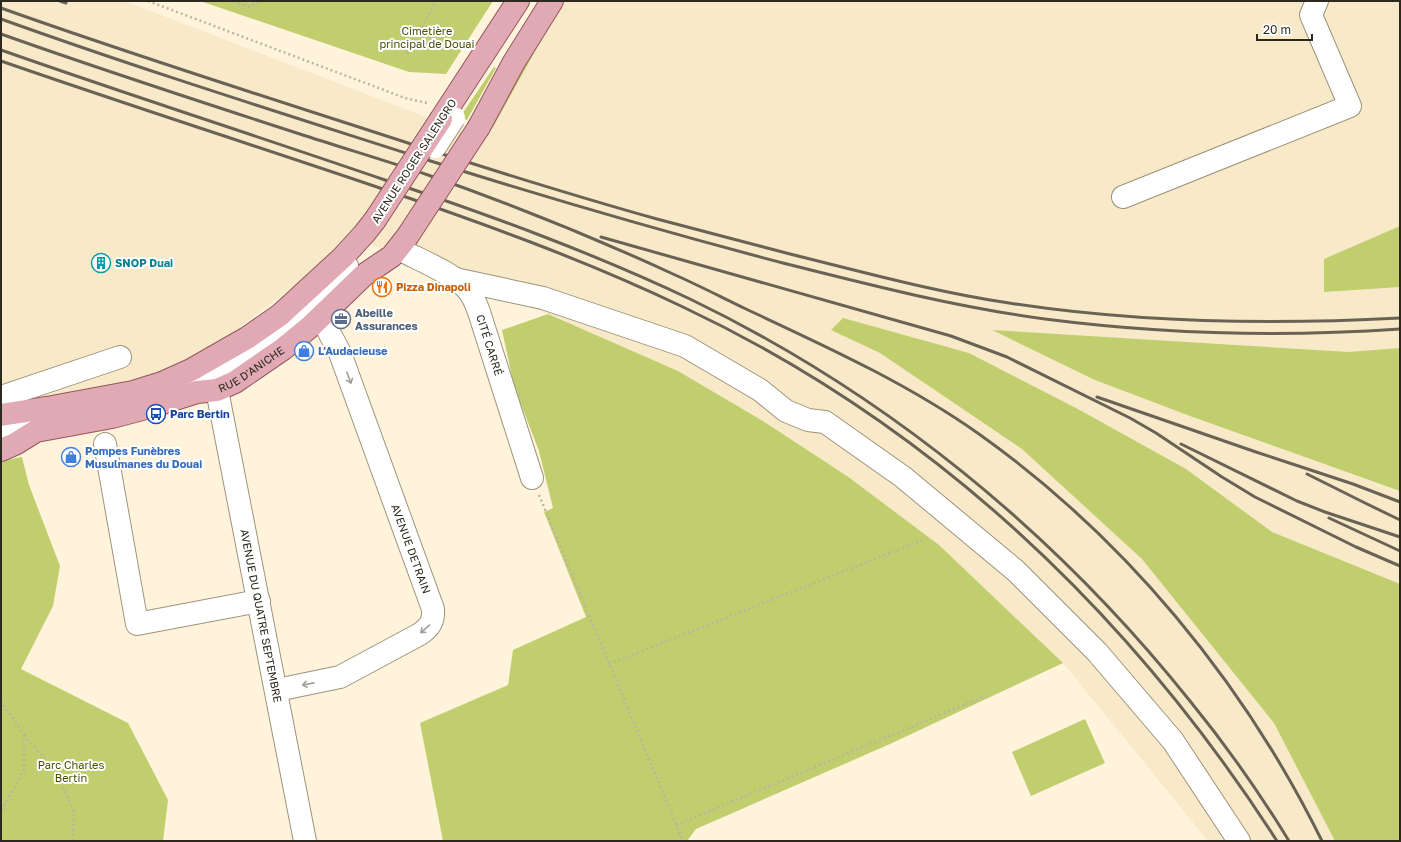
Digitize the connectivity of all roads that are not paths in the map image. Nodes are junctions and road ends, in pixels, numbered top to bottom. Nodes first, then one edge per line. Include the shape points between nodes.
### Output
1 (518, 1) edge
2 (530, 1) edge
3 (542, 1) edge
4 (552, 1) edge
5 (1317, 1) edge
6 (459, 119) junction
7 (1122, 197) dead end
8 (393, 233) junction
9 (455, 279) junction
10 (321, 317) junction
11 (120, 357) dead end
12 (207, 391) junction
13 (1, 398) edge
14 (1, 415) edge
15 (1, 430) edge
16 (36, 431) junction
17 (1, 440) edge
18 (105, 444) dead end
19 (1, 450) edge
20 (532, 478) road end
21 (259, 601) junction
22 (276, 690) junction
23 (305, 841) edge
24 (1239, 841) edge

1 - 6 main road, AVENUE ROGER SALENGRO
2 - 6 street
3 - 6 street via 511,51
4 - 6 main road via 525,43
5 - 7 street via 1311,15 1350,106
6 - 8 main road, AVENUE ROGER SALENGRO, bridge
6 - 8 main road, RUE D'ANICHE, bridge
8 - 9 street, CITÉ CARRÉ
8 - 10 main road, RUE D'ANICHE via 387,261 364,275
8 - 12 street via 391,243 382,252 352,275 291,332
8 - 14 main road, AVENUE ROGER SALENGRO via 364,234 342,258 272,321 191,370 133,392
8 - 15 street via 361,252 321,293 272,335 226,365 192,382 146,398
9 - 20 street, CITÉ CARRÉ via 466,288 479,312
9 - 24 street via 543,298 684,346 760,390 786,411 808,420 825,422 903,477 1016,571 1097,652 1173,741
10 - 12 main road, RUE D'ANICHE via 251,372 235,382
10 -> 22 street, AVENUE DETRAIN via 340,353 434,616 420,634 340,678
11 - 13 street
12 - 16 main road, RUE D'ANICHE via 112,417
12 - 21 street, AVENUE DU QUATRE SEPTEMBRE
16 - 17 street
16 - 19 main road, RUE D'ANICHE
18 - 21 street via 137,624
21 - 22 street, AVENUE DU QUATRE SEPTEMBRE
22 - 23 street, AVENUE DU QUATRE SEPTEMBRE

